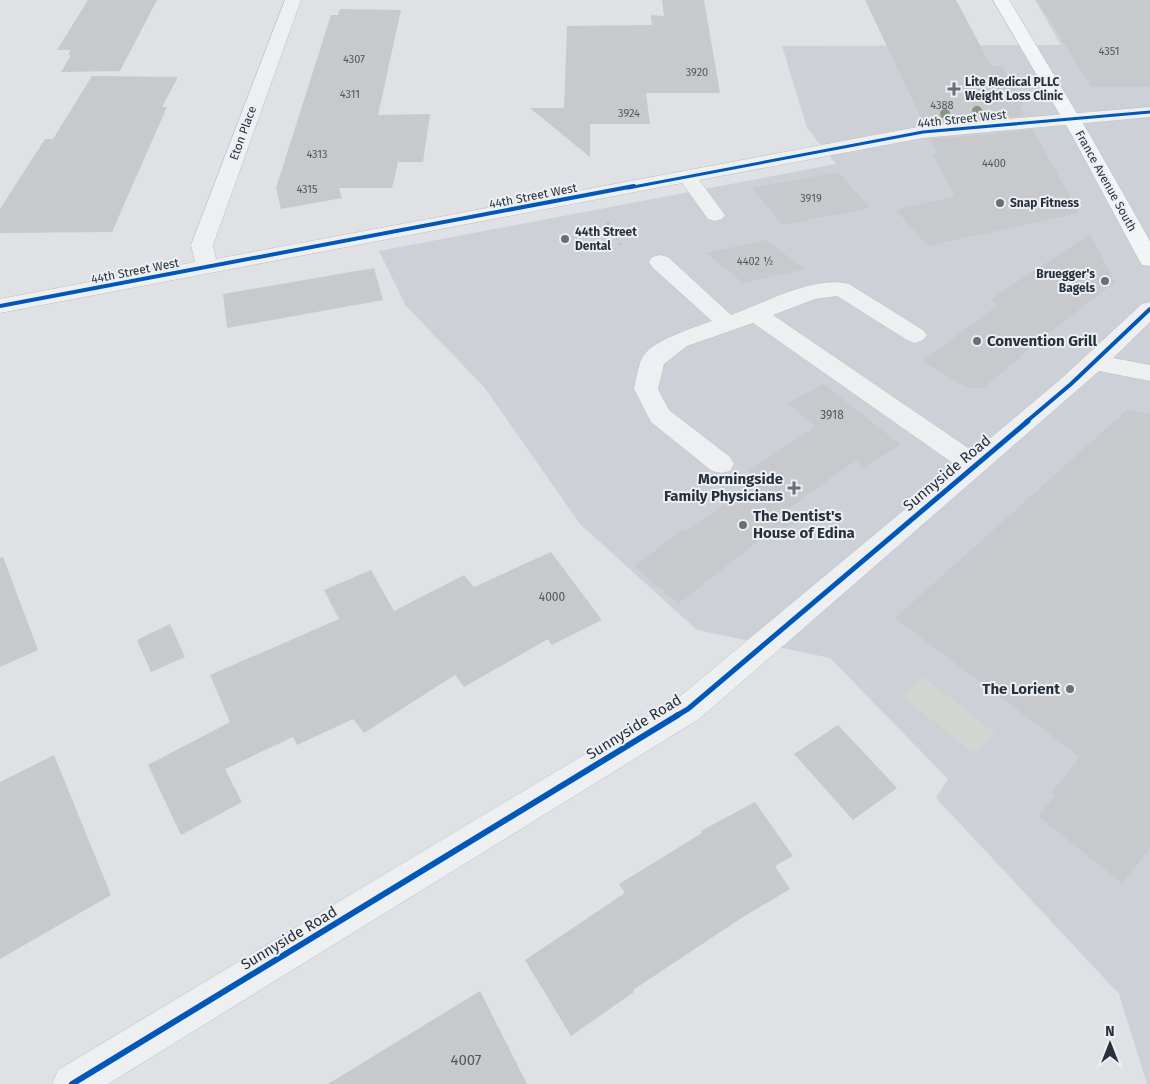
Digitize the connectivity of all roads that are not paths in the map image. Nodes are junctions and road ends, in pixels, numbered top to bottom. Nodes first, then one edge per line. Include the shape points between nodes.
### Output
1 (293, 0) edge
2 (1001, 0) edge
3 (1150, 112) edge
4 (908, 114) dead end
5 (1071, 118) junction
6 (923, 132) junction
7 (687, 177) junction
8 (714, 215) dead end
9 (1150, 260) edge
10 (660, 262) dead end
11 (207, 267) junction
12 (0, 306) edge
13 (1150, 309) edge
14 (756, 314) junction
15 (728, 324) junction
16 (915, 335) dead end
17 (1094, 362) junction
18 (1150, 373) edge
19 (721, 464) dead end
20 (975, 466) junction
21 (72, 1084) edge

1 - 11 street, Eton Place via 202,245
2 - 5 main road, France Avenue South
3 - 5 street, 44th Street West
4 - 6 street
5 - 6 street, 44th Street West
5 - 9 main road, France Avenue South
6 - 7 street, 44th Street West via 850,138
7 - 8 street
7 - 11 street, 44th Street West via 393,241
10 - 15 street
11 - 12 street, 44th Street West
13 - 17 street, Sunnyside Road
14 - 15 street
14 - 16 street via 810,292 841,289
14 - 20 street
15 - 19 street via 679,341 653,360 646,389 660,416
17 - 18 street
17 - 20 street, Sunnyside Road
20 - 21 street, Sunnyside Road via 688,709

